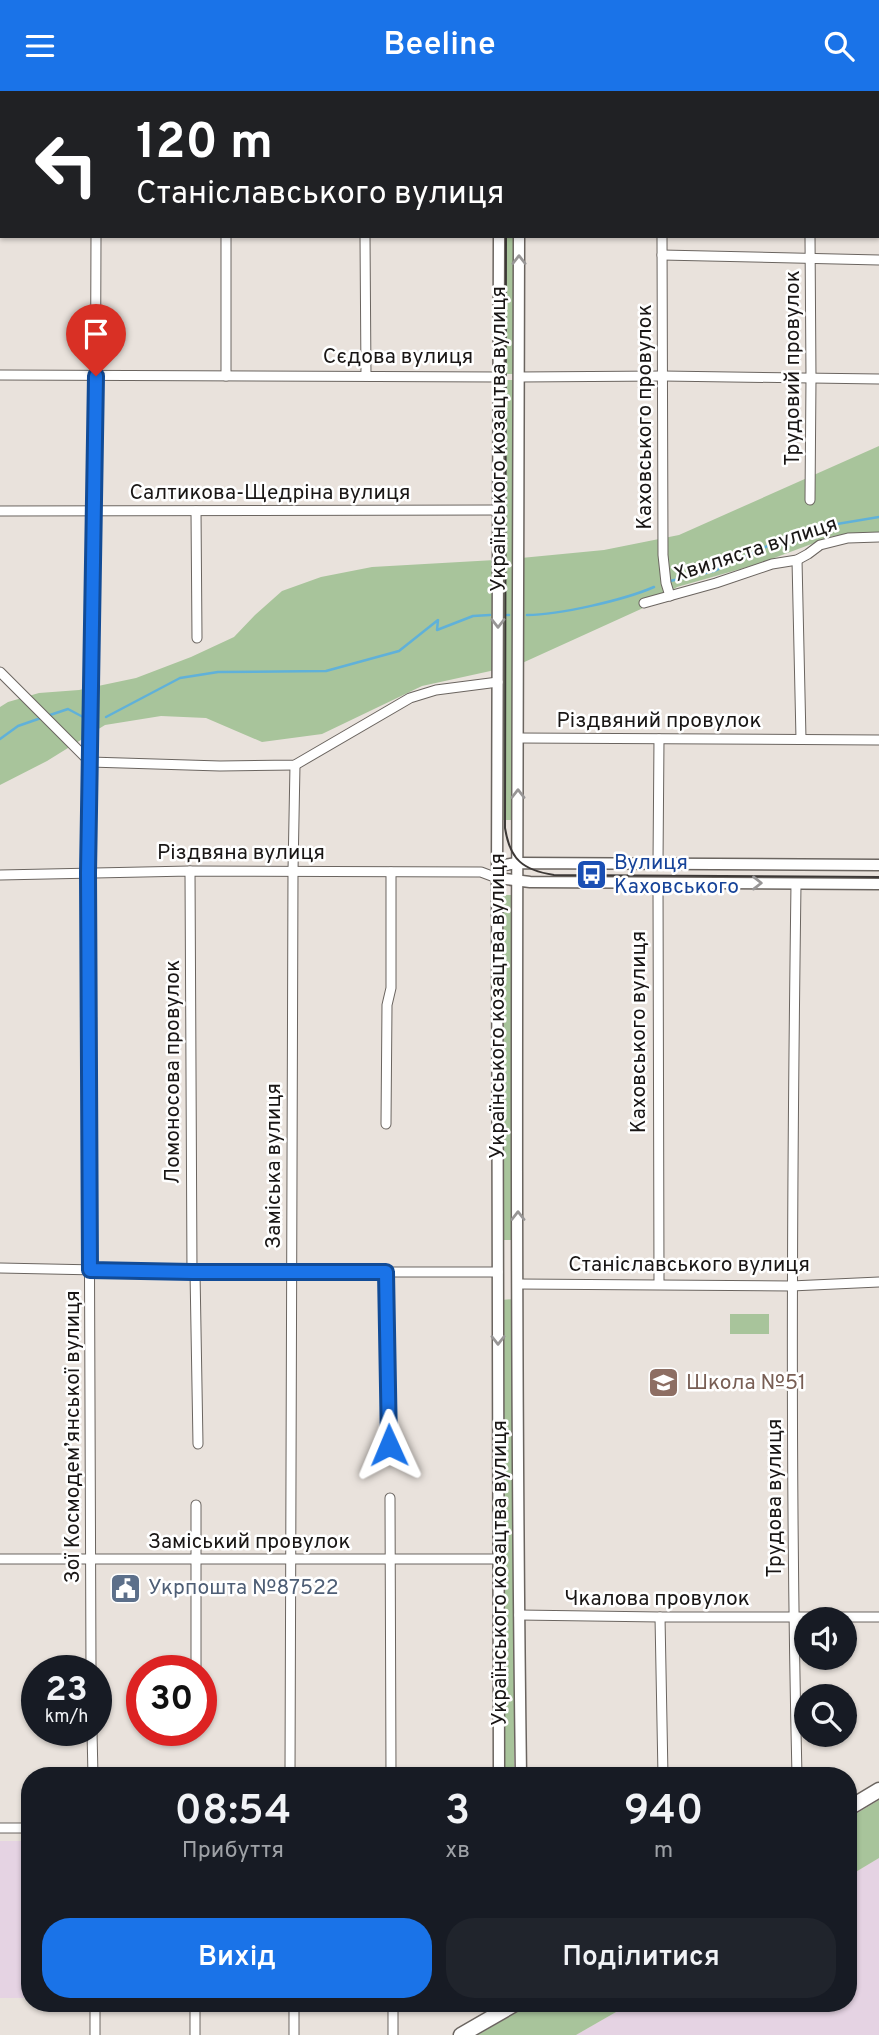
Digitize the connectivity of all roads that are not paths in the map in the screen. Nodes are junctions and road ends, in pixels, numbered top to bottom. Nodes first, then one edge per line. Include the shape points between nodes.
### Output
1 (96, 238) edge
2 (226, 238) edge
3 (365, 238) edge
4 (499, 238) edge
5 (519, 238) edge
6 (662, 238) edge
7 (810, 238) edge
8 (662, 255) junction
9 (810, 259) junction
10 (879, 260) edge
11 (0, 375) edge
12 (96, 376) junction
13 (226, 376) junction
14 (366, 376) junction
15 (663, 376) junction
16 (499, 377) junction
17 (519, 377) junction
18 (811, 379) junction
19 (879, 379) edge
20 (810, 500) dead end
21 (499, 510) junction
22 (0, 511) edge
23 (95, 511) junction
24 (195, 511) junction
25 (879, 537) edge
26 (797, 560) junction
27 (670, 596) junction
28 (644, 603) dead end
29 (197, 638) dead end
30 (0, 672) edge
31 (498, 682) junction
32 (518, 738) junction
33 (659, 739) junction
34 (801, 739) junction
35 (879, 740) edge
36 (90, 762) junction
37 (295, 765) junction
38 (517, 863) junction
39 (658, 863) junction
40 (879, 865) edge
41 (498, 866) junction
42 (190, 871) junction
43 (293, 871) junction
44 (391, 872) junction
45 (481, 872) junction
46 (88, 873) junction
47 (0, 875) edge
48 (498, 878) junction
49 (517, 881) junction
50 (658, 883) junction
51 (796, 884) junction
52 (879, 884) edge
53 (386, 1124) dead end
54 (0, 1268) edge
55 (90, 1270) junction
56 (193, 1272) junction
57 (291, 1272) junction
58 (386, 1272) junction
59 (498, 1272) junction
60 (518, 1272) junction
61 (879, 1282) edge
62 (498, 1284) junction
63 (518, 1284) junction
64 (659, 1284) junction
65 (791, 1286) junction
66 (198, 1444) dead end
67 (389, 1445) dead end
68 (390, 1499) dead end
69 (196, 1504) dead end
70 (0, 1559) edge
71 (90, 1559) junction
72 (196, 1559) junction
73 (290, 1559) junction
74 (390, 1559) junction
75 (499, 1559) junction
76 (519, 1615) junction
77 (660, 1617) junction
78 (793, 1617) junction
79 (879, 1617) edge
80 (91, 1655) edge
81 (197, 1655) edge
82 (92, 1746) edge
83 (93, 1767) edge
84 (290, 1767) edge
85 (391, 1767) edge
86 (499, 1767) edge
87 (521, 1767) edge
88 (663, 1767) edge
89 (797, 1767) edge
90 (879, 1790) edge
91 (857, 1803) edge
92 (0, 1828) edge
93 (21, 1828) edge
94 (95, 2012) edge
95 (195, 2012) edge
96 (294, 2012) edge
97 (393, 2012) edge
98 (500, 2012) edge
99 (95, 2035) edge
100 (195, 2035) edge
101 (294, 2035) edge
102 (393, 2035) edge
103 (461, 2035) edge

1 - 12 street, Зої Космодем’янської вулиця
2 - 13 street
3 - 14 street
4 - 16 street, Українського козацтва вулиця
17 -> 5 street, Українського козацтва вулиця
6 - 8 street, Каховського провулок
7 - 9 street, Трудовий провулок
8 - 9 street
8 - 15 street, Каховського провулок
9 - 10 street
9 - 18 street, Трудовий провулок
11 - 12 street, Сєдова вулиця
12 - 13 street, Сєдова вулиця
12 - 23 street, Зої Космодем’янської вулиця
13 - 14 street, Сєдова вулиця
14 - 16 street, Сєдова вулиця
15 - 17 street, Сєдова вулиця
15 - 18 street, Сєдова вулиця
15 - 27 street, Каховського провулок via 663,555
16 - 17 street, Сєдова вулиця
16 - 21 street, Українського козацтва вулиця
17 - 32 street, Українського козацтва вулиця
18 - 19 street, Сєдова вулиця
18 - 20 street, Трудовий провулок
21 - 24 street, Салтикова-Щедріна вулиця
21 -> 31 street, Українського козацтва вулиця
22 - 23 street, Салтикова-Щедріна вулиця
23 - 24 street, Салтикова-Щедріна вулиця
23 - 36 street, Зої Космодем’янської вулиця
24 - 29 street
25 - 26 street, Хвиляста вулиця via 820,545
26 - 27 street, Хвиляста вулиця
26 - 34 street
27 - 28 street, Хвиляста вулиця
30 - 36 street
31 - 37 street via 410,698
31 - 41 street, Українського козацтва вулиця
32 - 33 street, Різдвяний провулок
38 -> 32 street, Українського козацтва вулиця
33 - 34 street, Різдвяний провулок
33 - 39 street, Каховського вулиця
34 - 35 street, Різдвяний провулок
36 - 37 street
36 - 46 street, Зої Космодем’янської вулиця
37 - 43 street, Заміська вулиця
38 - 39 street, Різдвяна вулиця
38 - 41 street, Різдвяна вулиця
38 - 49 street, Українського козацтва вулиця
39 - 40 street, Різдвяна вулиця
39 - 50 street, Каховського вулиця
41 - 45 street, Різдвяна вулиця
41 - 48 street, Українського козацтва вулиця
42 - 43 street, Різдвяна вулиця
42 - 46 street, Різдвяна вулиця
42 - 56 street, Ломоносова провулок
43 - 44 street, Різдвяна вулиця
43 - 57 street, Заміська вулиця
44 - 45 street, Різдвяна вулиця
44 - 53 street
45 - 48 street, Різдвяна вулиця
46 - 47 street, Різдвяна вулиця
46 - 55 street, Зої Космодем’янської вулиця
48 - 49 street, Різдвяна вулиця
48 - 59 street, Українського козацтва вулиця
49 - 50 street, Різдвяна вулиця
60 -> 49 street, Українського козацтва вулиця
50 -> 51 street, Різдвяна вулиця
50 - 64 street, Каховського вулиця
51 - 52 street, Різдвяна вулиця
51 - 65 street, Трудова вулиця
54 - 55 street
55 - 56 street
55 - 71 street, Зої Космодем’янської вулиця
56 - 57 street
56 - 66 street, Ломоносова провулок
57 - 58 street
57 - 73 street, Заміська вулиця
58 - 59 street
58 - 67 street
59 - 60 street
59 - 62 street, Українського козацтва вулиця
60 - 63 street, Українського козацтва вулиця
61 - 65 street, Станіславського вулиця
62 - 63 street, Станіславського вулиця
62 -> 75 street, Українського козацтва вулиця
63 - 64 street, Станіславського вулиця
63 - 76 street, Українського козацтва вулиця
64 - 65 street, Станіславського вулиця
65 - 78 street, Трудова вулиця
68 - 74 street
69 - 72 street
70 - 71 street, Заміський провулок
71 - 72 street, Заміський провулок
71 - 80 street, Зої Космодем’янської вулиця
72 - 73 street, Заміський провулок
72 - 81 street
73 - 74 street, Заміський провулок
73 - 84 street, Заміська вулиця
74 - 75 street, Заміський провулок
74 - 85 street
75 - 86 street, Українського козацтва вулиця
76 - 77 street, Чкалова провулок
76 - 87 street, Українського козацтва вулиця
77 - 78 street, Чкалова провулок
77 - 88 street
78 - 79 street, Чкалова провулок
78 - 89 street, Трудова вулиця
82 - 83 street
90 - 91 highway
92 - 93 street
94 - 99 street
95 - 100 street
96 - 101 street
97 - 102 street
98 - 103 highway

